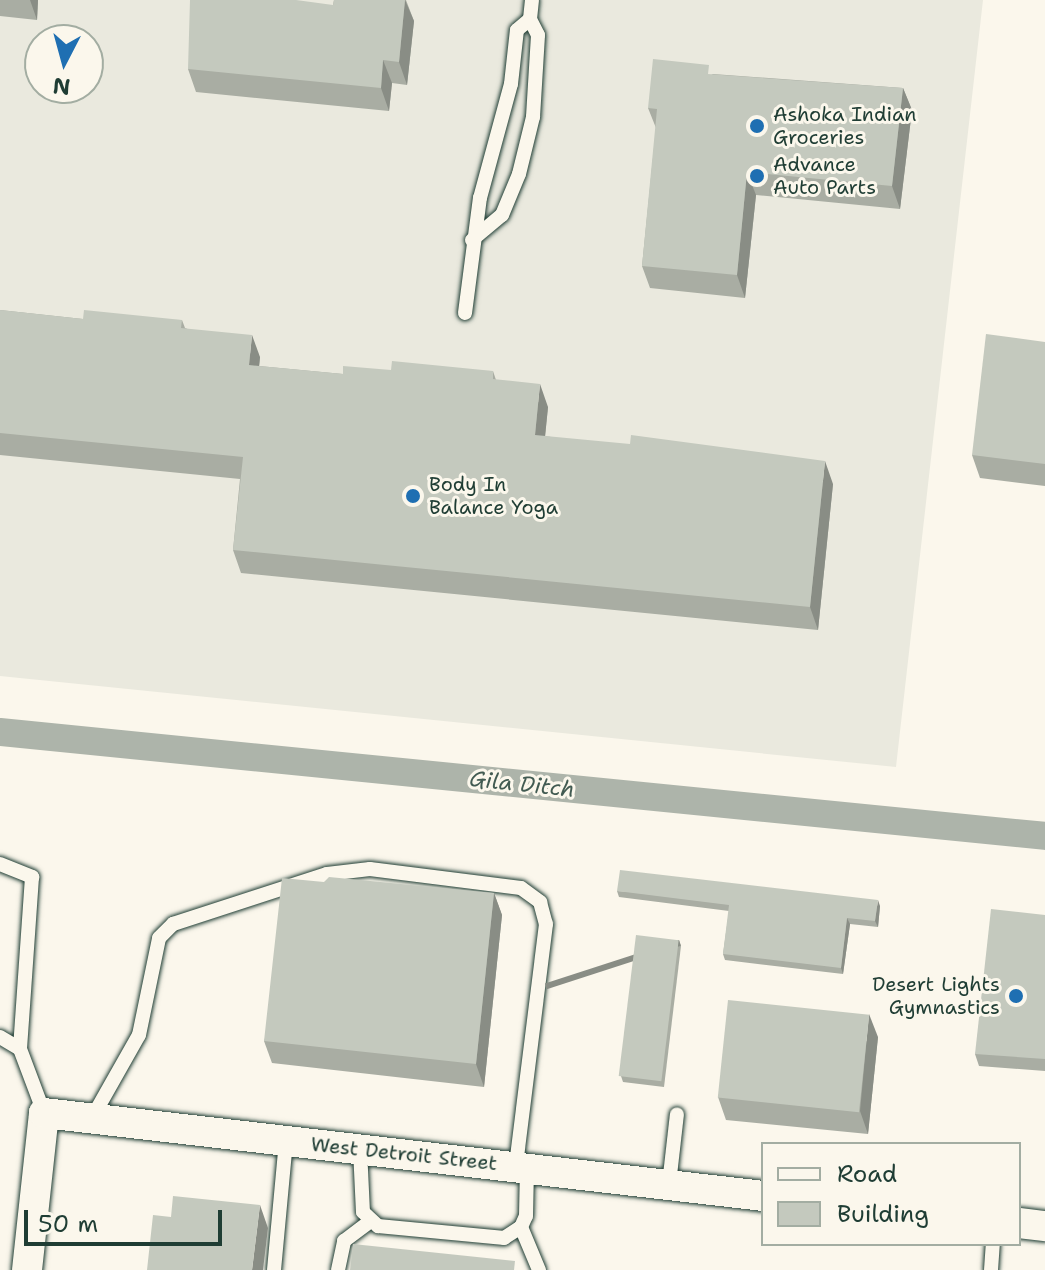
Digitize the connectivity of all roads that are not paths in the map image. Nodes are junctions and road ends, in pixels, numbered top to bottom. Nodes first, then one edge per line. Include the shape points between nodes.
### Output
1 (532, 0) edge
2 (530, 19) junction
3 (472, 240) junction
4 (465, 313) dead end
5 (0, 864) edge
6 (0, 1037) edge
7 (20, 1049) junction
8 (44, 1113) junction
9 (677, 1114) dead end
10 (92, 1119) junction
11 (286, 1140) junction
12 (360, 1149) junction
13 (521, 1167) junction
14 (669, 1184) junction
15 (761, 1196) edge
16 (369, 1222) junction
17 (1021, 1223) edge
18 (1045, 1226) edge
19 (521, 1227) junction
20 (993, 1246) edge
21 (27, 1270) edge
22 (274, 1270) edge
23 (338, 1270) edge
24 (539, 1270) edge
25 (991, 1270) edge

1 - 2 lane
2 - 3 lane via 517,30 511,84
2 - 3 lane via 538,35 533,117 519,174 502,215
3 - 4 lane
5 - 7 lane via 32,877
6 - 7 lane
7 - 8 lane
8 - 10 street, West Detroit Street
8 - 21 street
9 - 14 lane
10 - 11 street, West Detroit Street
10 - 13 lane via 139,1035 159,938 173,924 327,874 370,869 521,888 540,902 546,924
11 - 12 street, West Detroit Street
11 - 22 lane
12 - 13 street, West Detroit Street
12 - 16 lane via 361,1202
13 - 14 street, West Detroit Street
13 - 19 lane
14 - 15 street, West Detroit Street
16 - 19 lane via 493,1239
16 - 23 lane via 344,1241
17 - 18 street
19 - 24 lane
20 - 25 lane

